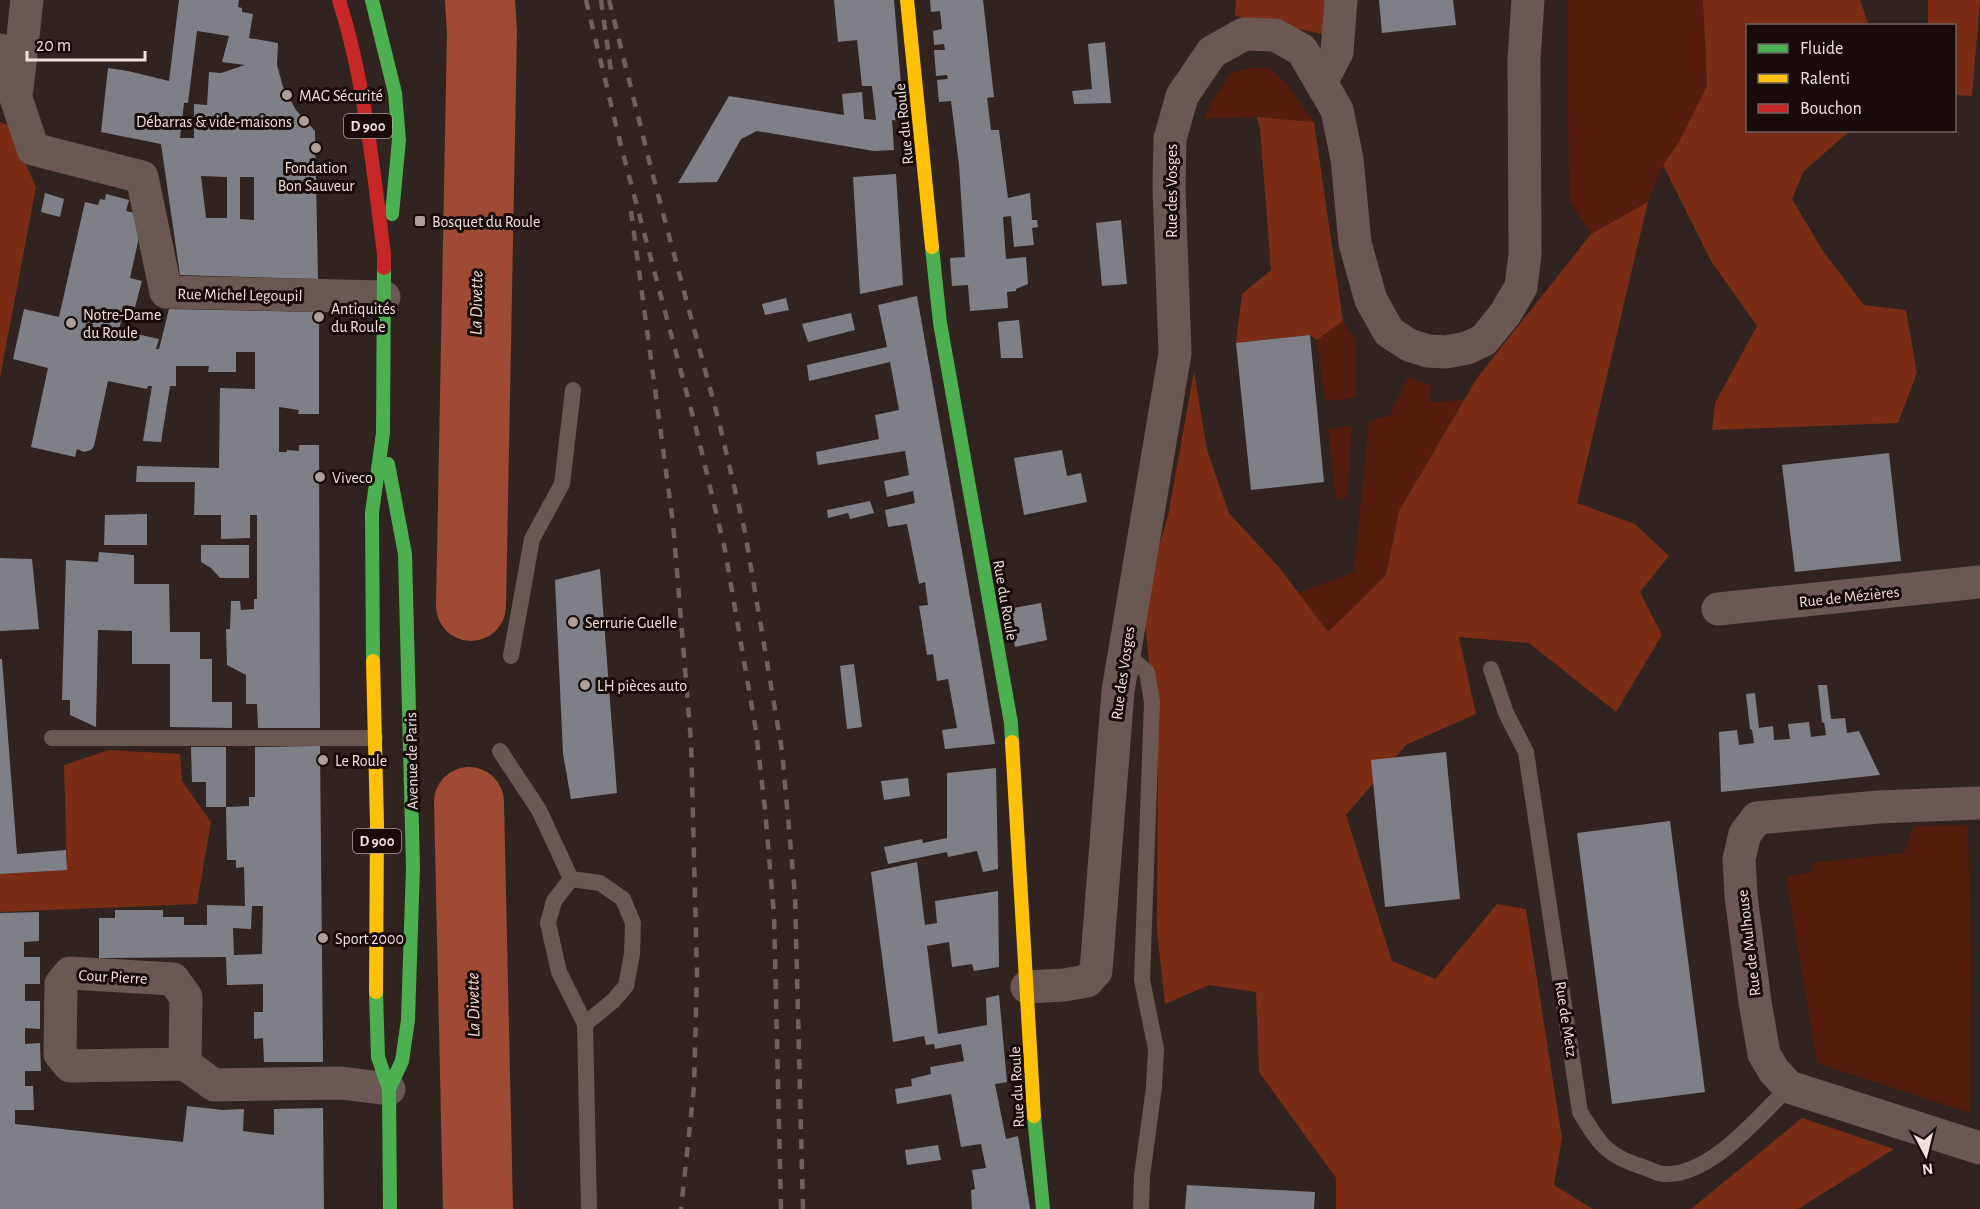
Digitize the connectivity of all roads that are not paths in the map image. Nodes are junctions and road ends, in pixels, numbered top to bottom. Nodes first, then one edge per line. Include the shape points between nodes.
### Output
1 (27, 0) edge
2 (339, 0) edge
3 (372, 0) edge
4 (907, 0) edge
5 (1341, 0) edge
6 (1528, 0) edge
7 (0, 50) edge
8 (1322, 81) junction
9 (16, 97) junction
10 (384, 254) junction
11 (384, 297) junction
12 (573, 390) dead end
13 (383, 433) junction
14 (1980, 582) edge
15 (1718, 609) dead end
16 (1124, 652) junction
17 (511, 656) dead end
18 (1491, 669) dead end
19 (52, 738) dead end
20 (375, 738) junction
21 (500, 752) dead end
22 (1980, 803) edge
23 (571, 879) junction
24 (1027, 987) junction
25 (585, 1024) junction
26 (185, 1064) dead end
27 (1789, 1087) junction
28 (389, 1089) junction
29 (1980, 1148) edge
30 (390, 1209) edge
31 (589, 1209) edge
32 (1043, 1209) edge
33 (1141, 1209) edge

1 - 9 street, Rue Michel Legoupil
2 - 10 main road, Avenue de Paris / D 900 via 366,116
3 - 10 main road, Avenue de Paris / D 900 via 395,93 399,140
4 - 24 main road, Rue du Roule via 940,323 1011,723
5 - 8 street via 1337,52
6 - 8 street, Rue des Vosges via 1524,60 1525,254 1521,287 1484,340 1467,348 1446,352 1409,345 1389,332 1371,300 1355,243 1347,159 1337,110
7 - 9 street, Rue Michel Legoupil
8 - 16 street, Rue des Vosges via 1302,50 1275,35 1244,34 1212,52 1182,96 1170,139 1174,353
9 - 11 street, Rue Michel Legoupil via 33,149 142,177 166,292
10 - 11 main road, Avenue de Paris / D 900
11 - 13 main road, Avenue de Paris / D 900
12 - 17 lane via 562,484 532,539
13 - 20 main road, Avenue de Paris / D 900 via 372,524
13 - 28 main road, Avenue de Paris / D 900 via 405,554 412,764 408,1020 402,1061
14 - 15 street, Rue de Mézières
16 - 24 street, Rue des Vosges via 1115,720 1096,971 1087,981
16 - 33 lane via 1147,672 1152,702 1142,980 1156,1049
18 - 27 lane, Rue de Metz via 1526,752 1580,1112 1600,1145 1626,1162 1663,1174 1687,1171 1721,1152
19 - 20 lane
20 - 28 main road, Avenue de Paris / D 900 via 378,1057
21 - 23 lane via 539,810
22 - 27 street, Rue de Mulhouse via 1757,818 1745,834 1739,859 1764,1054
23 - 25 lane via 554,901 548,923 559,972
23 - 25 lane via 600,883 623,899 633,923 626,986
24 - 32 main road, Rue du Roule
25 - 31 lane
26 - 28 street via 214,1084 341,1083
27 - 29 street
28 - 30 main road, Avenue de Paris / D 900

